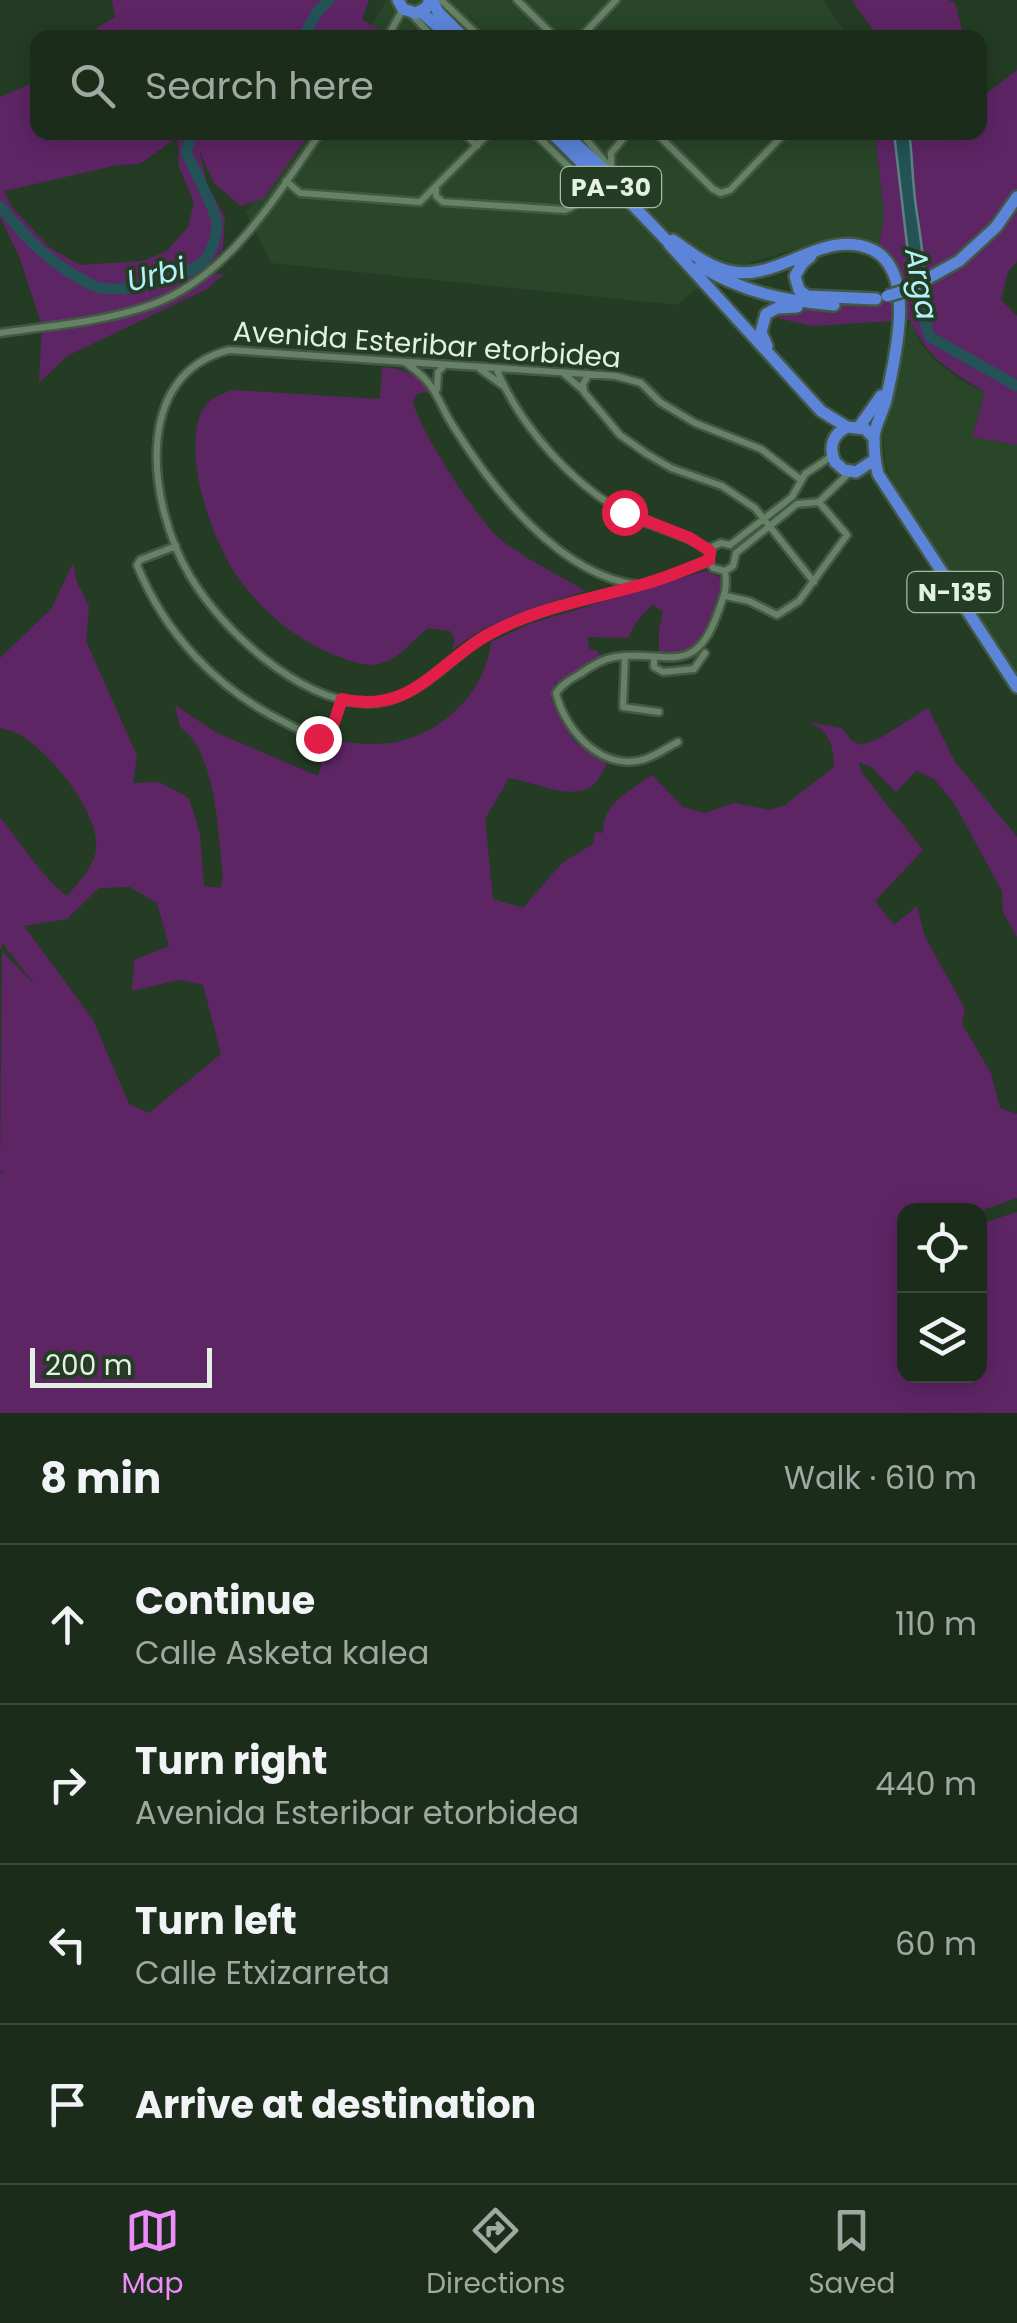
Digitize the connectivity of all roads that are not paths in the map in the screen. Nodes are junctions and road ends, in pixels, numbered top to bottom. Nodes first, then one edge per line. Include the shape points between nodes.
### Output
1 (431, 0) edge
2 (441, 0) edge
3 (518, 0) edge
4 (616, 0) edge
5 (408, 8) edge
6 (393, 30) edge
7 (427, 30) edge
8 (440, 30) edge
9 (456, 30) edge
10 (473, 30) edge
11 (548, 30) edge
12 (588, 30) edge
13 (315, 140) edge
14 (471, 140) edge
15 (483, 140) edge
16 (541, 140) edge
17 (559, 140) edge
18 (572, 140) edge
19 (587, 140) edge
20 (622, 140) edge
21 (662, 140) edge
22 (778, 140) edge
23 (477, 146) junction
24 (611, 166) junction
25 (572, 170) junction
26 (600, 179) junction
27 (286, 181) junction
28 (436, 188) junction
29 (629, 192) junction
30 (1017, 197) edge
31 (671, 242) junction
32 (894, 275) junction
33 (881, 297) junction
34 (834, 305) junction
35 (0, 333) edge
36 (405, 362) junction
37 (446, 364) junction
38 (475, 366) junction
39 (496, 368) junction
40 (512, 369) junction
41 (784, 370) junction
42 (562, 372) junction
43 (589, 374) junction
44 (888, 384) junction
45 (438, 390) junction
46 (507, 390) junction
47 (584, 392) junction
48 (821, 410) junction
49 (853, 427) junction
50 (834, 437) junction
51 (874, 438) junction
52 (832, 456) junction
53 (874, 460) junction
54 (856, 471) junction
55 (799, 484) junction
56 (893, 497) junction
57 (807, 502) junction
58 (819, 502) junction
59 (766, 523) junction
60 (730, 545) junction
61 (176, 546) junction
62 (710, 551) junction
63 (736, 553) junction
64 (709, 560) junction
65 (725, 571) junction
66 (602, 574) junction
67 (814, 582) junction
68 (641, 585) junction
69 (600, 596) junction
70 (726, 596) junction
71 (705, 653) dead end
72 (625, 657) junction
73 (654, 658) junction
74 (1017, 687) edge
75 (342, 699) junction
76 (659, 712) dead end
77 (678, 742) dead end

1 - 5 highway
1 - 9 highway
2 - 10 street
3 - 11 street
4 - 12 street
5 - 6 street
5 - 7 street
5 - 8 highway
13 - 27 street
14 - 23 street
15 - 23 street
16 - 25 street
17 - 26 highway, PA-30
18 - 29 highway, PA-30
19 - 24 street
20 - 24 street via 611,153
21 - 22 street via 716,191 730,190
23 - 28 street
24 - 29 street
25 - 26 street
25 - 28 street via 582,192 565,210 442,202
26 - 31 highway, PA-30
27 - 28 street via 300,192 417,202
27 - 35 street via 215,268 174,295 98,319
29 - 31 highway, PA-30
30 - 33 highway, PA-30, bridge via 958,261
31 - 32 highway via 714,266 750,273 850,244 882,256
31 - 34 highway, PA-30 via 721,278 768,297
31 - 41 highway
32 - 33 highway via 873,254 842,248 808,258 796,276 807,296
32 - 44 highway via 900,309
33 - 34 highway, PA-30
34 - 41 highway via 766,314 764,344
36 - 37 street, Avenida Esteribar etorbidea
36 - 45 street
36 - 61 street, Avenida Esteribar etorbidea via 228,350 191,365 163,404 158,433 160,484
37 - 38 street, Avenida Esteribar etorbidea
37 - 45 street via 438,372
38 - 39 street, Avenida Esteribar etorbidea
38 - 46 street
39 - 40 street, Avenida Esteribar etorbidea
39 - 46 street
40 - 42 street, Avenida Esteribar etorbidea
40 - 46 street
41 - 48 highway
42 - 43 street, Avenida Esteribar etorbidea
42 - 47 street
43 - 47 street
43 - 55 street, Avenida Esteribar etorbidea via 640,383 683,416 760,448
44 - 49 highway via 873,412
44 - 51 highway
45 - 66 street via 456,432 507,502 546,538
46 - 62 street via 549,450 586,487 635,518
47 - 59 street via 646,454 739,496
48 - 49 highway
48 - 50 highway
49 - 50 highway
49 - 51 highway
50 - 52 highway
51 - 53 highway, N-135
52 - 54 highway, N-135
52 - 55 street
53 - 54 highway
53 - 56 highway, N-135
54 - 56 highway, N-135
54 - 58 street
55 - 57 street, Avenida Esteribar etorbidea
55 - 59 street
56 - 74 highway, N-135
57 - 58 street
57 - 59 street
58 - 67 street via 847,535
59 - 60 street
59 - 63 street
59 - 67 street
60 - 62 street
60 - 63 street
61 - 75 street, Avenida Esteribar etorbidea via 206,600 245,644 282,671
61 - 75 street via 137,565 182,643 223,684 318,738 330,734
62 - 64 street
63 - 65 street
64 - 65 street
64 - 68 street, Avenida Esteribar etorbidea
65 - 70 street
66 - 68 street
66 - 69 street via 606,586
67 - 70 street via 778,615
68 - 69 street, Avenida Esteribar etorbidea
69 - 75 street, Avenida Esteribar etorbidea via 498,629 397,698
70 - 73 street via 694,652
71 - 73 street via 694,670 664,672 654,668
72 - 73 street
72 - 76 street via 622,707
72 - 77 street via 602,660 558,688 575,732 597,752 626,761

